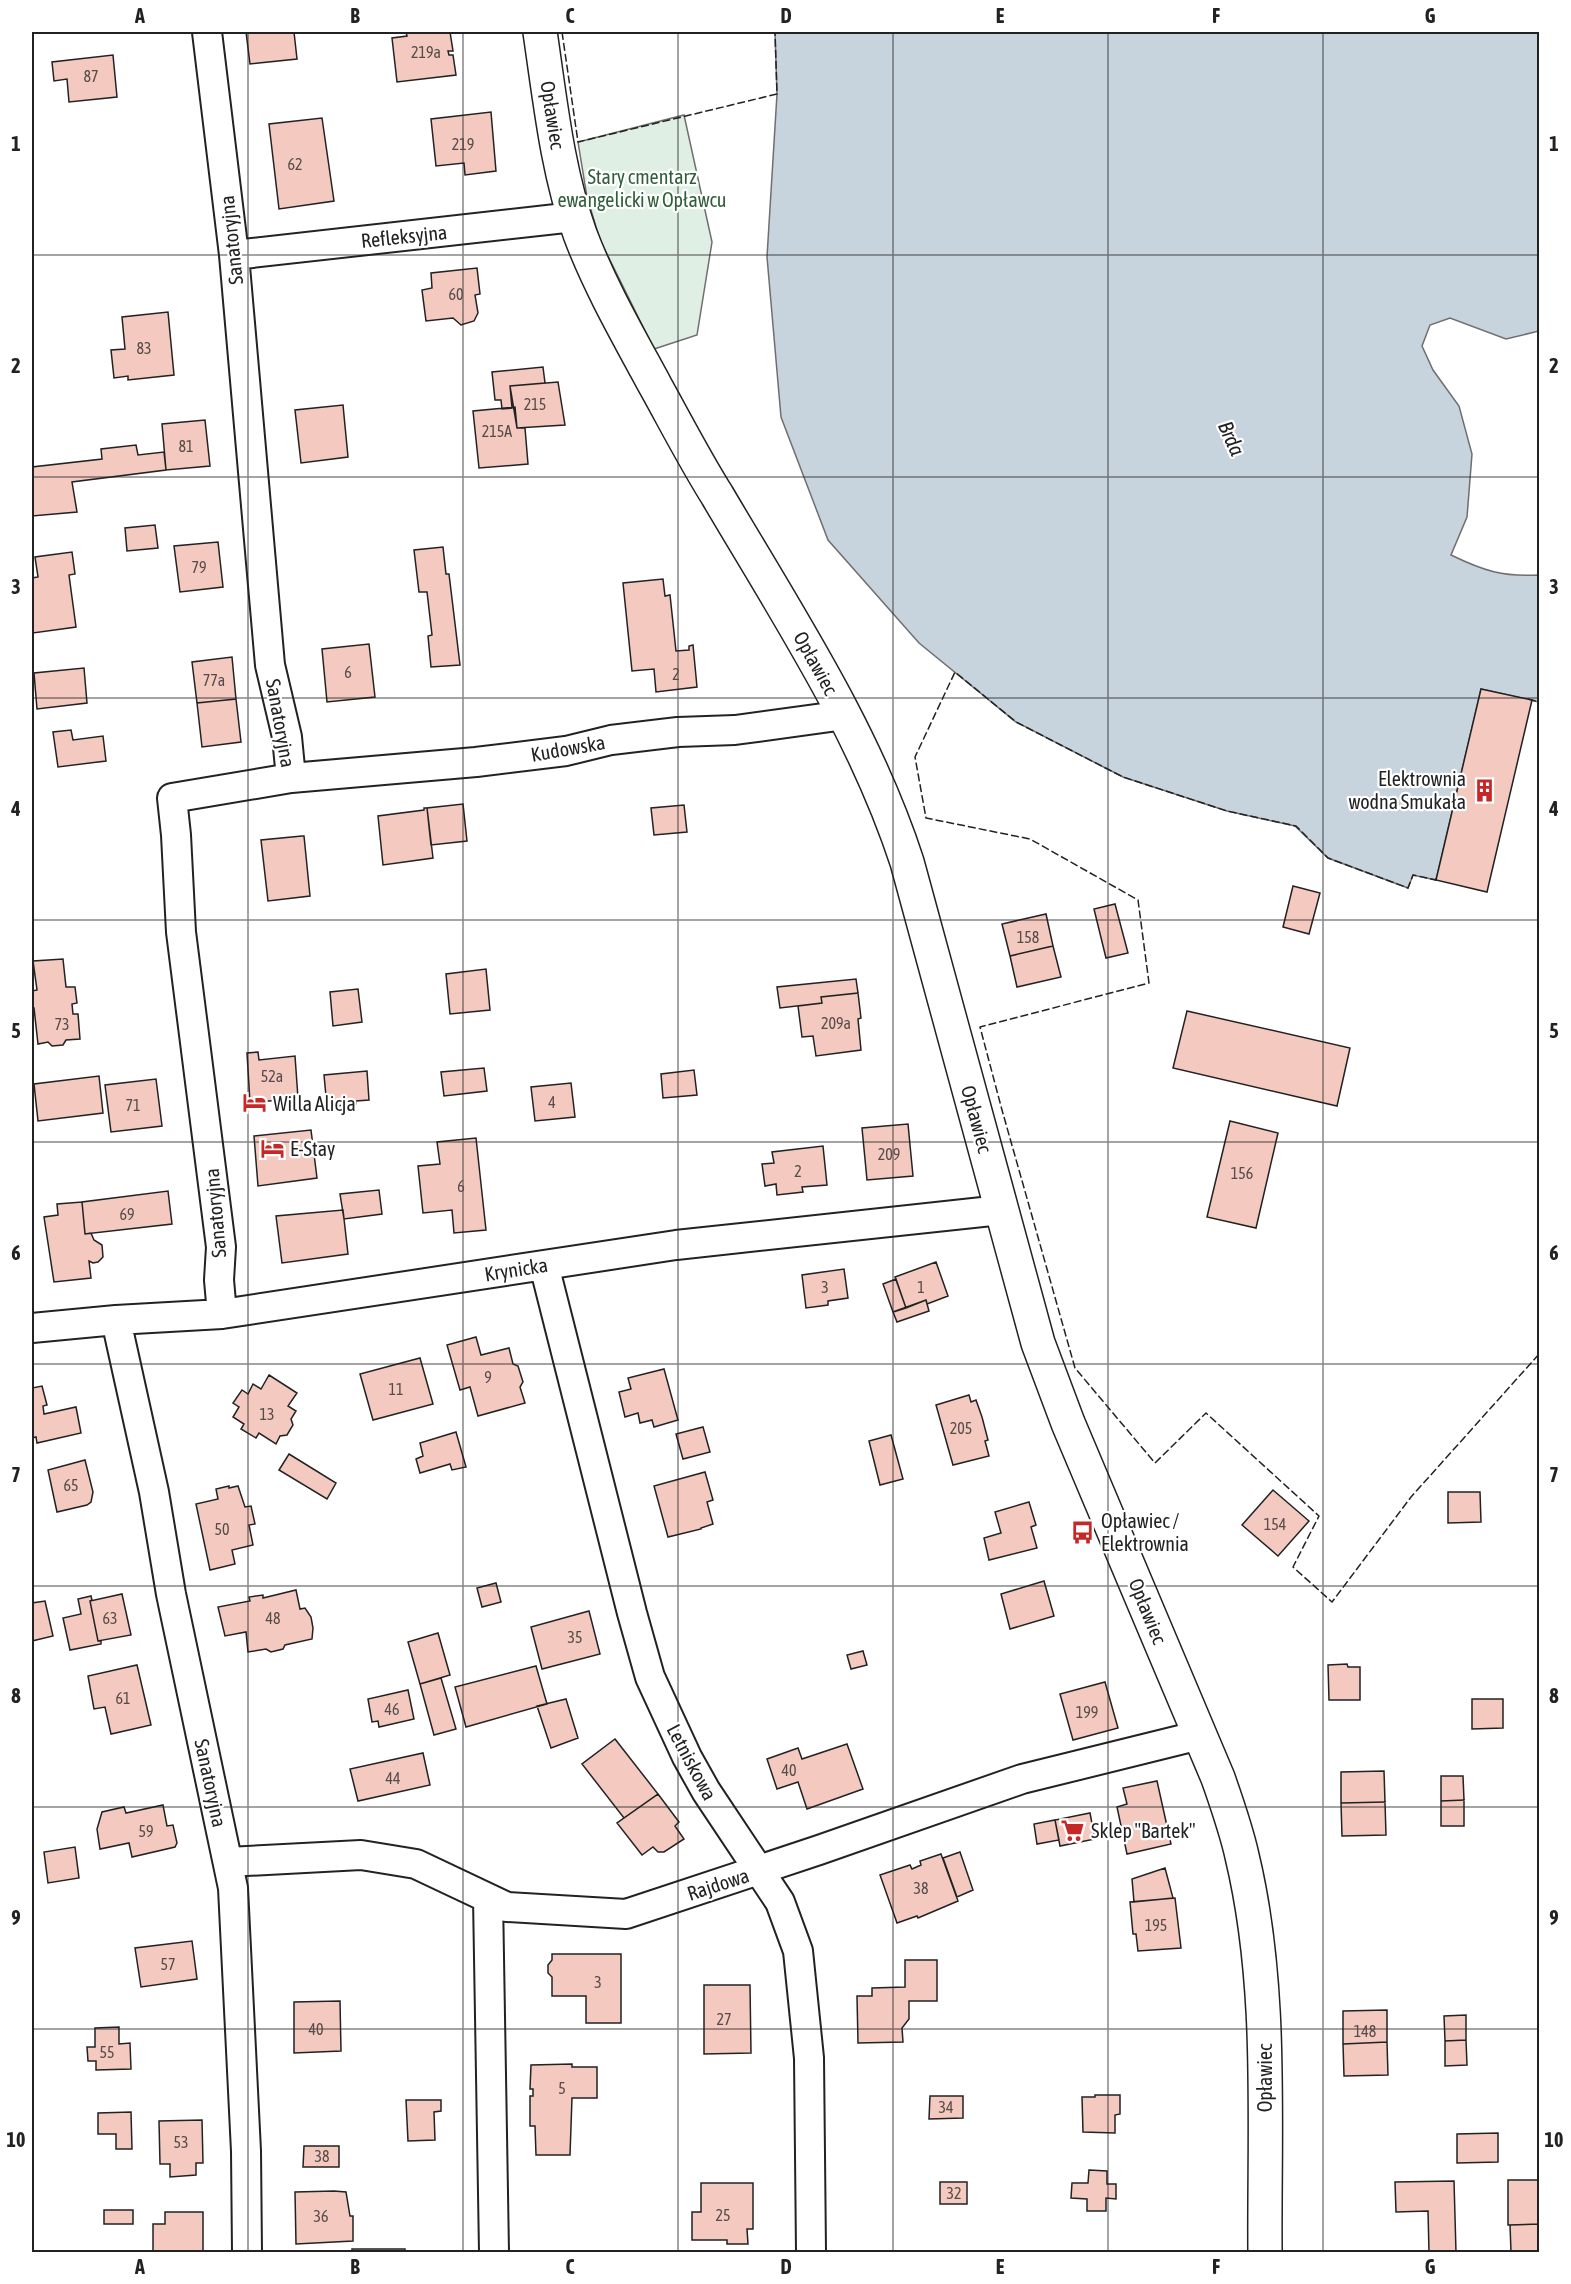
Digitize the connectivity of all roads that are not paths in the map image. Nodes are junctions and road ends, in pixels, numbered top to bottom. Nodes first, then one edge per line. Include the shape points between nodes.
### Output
1 (207, 32) edge
2 (540, 32) edge
3 (574, 217) junction
4 (234, 255) junction
5 (845, 715) junction
6 (291, 778) junction
7 (1001, 1210) junction
8 (544, 1265) junction
9 (222, 1314) junction
10 (117, 1320) junction
11 (32, 1328) edge
12 (1200, 1735) junction
13 (228, 1862) junction
14 (759, 1870) junction
15 (488, 1898) junction
16 (247, 2253) edge
17 (494, 2253) edge
18 (811, 2253) edge
19 (1265, 2253) edge

1 - 4 street, Sanatoryjna
2 - 3 street, Opławiec
3 - 4 street, Refleksyjna
3 - 5 street, Opławiec via 617,315
4 - 6 street, Sanatoryjna via 270,665 287,737
5 - 6 street, Kudowska via 735,730 611,740 566,751 476,762
5 - 7 street, Opławiec via 885,800 907,862
6 - 9 street, Sanatoryjna via 172,798 181,932 221,1247
7 - 8 street, Krynicka via 676,1245
7 - 12 street, Opławiec via 1052,1383
8 - 9 street, Krynicka
8 - 14 street, Letniskowa via 650,1677 706,1791
9 - 10 street, Krynicka
10 - 11 street, Krynicka
10 - 13 street, Sanatoryjna
12 - 14 street, Rajdowa via 1022,1779
12 - 19 street, Opławiec via 1237,1835 1256,1941 1264,2020
13 - 15 street, Rajdowa via 361,1855 416,1864
13 - 16 street, Sanatoryjna via 233,1888 246,2151
14 - 15 street, Rajdowa via 626,1914 507,1907
14 - 18 street, Letniskowa via 780,1902 798,1951 809,2058
15 - 17 street

